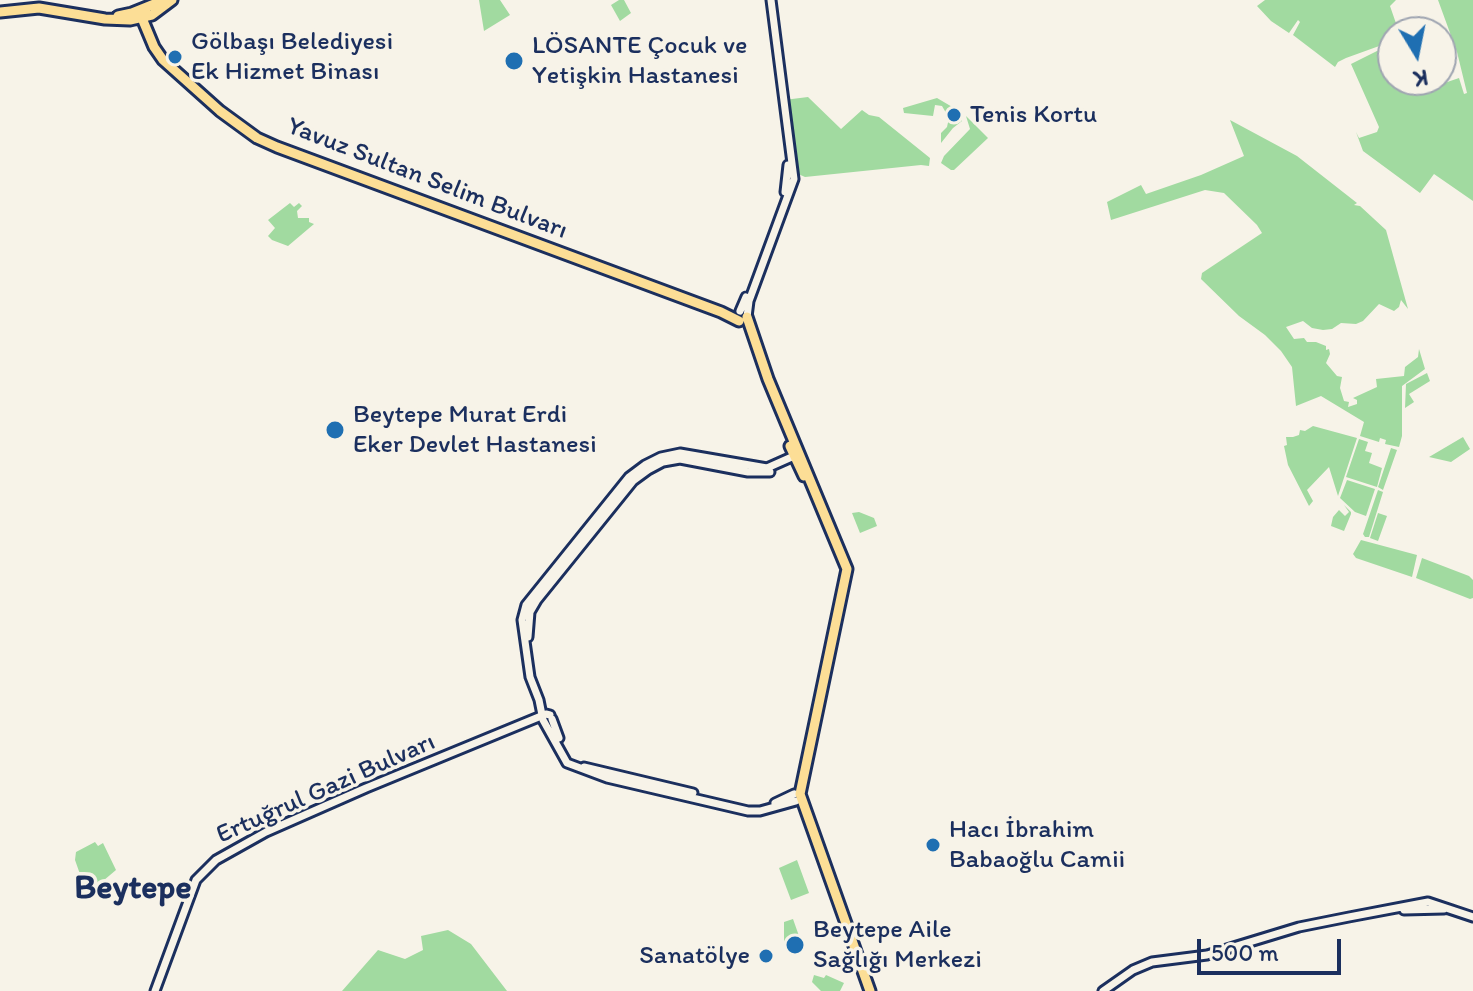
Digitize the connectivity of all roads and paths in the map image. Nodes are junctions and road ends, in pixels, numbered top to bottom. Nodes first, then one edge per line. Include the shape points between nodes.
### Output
1 (164, 0) edge
2 (172, 0) edge
3 (769, 0) edge
4 (0, 9) edge
5 (141, 9) edge
6 (159, 11) junction
7 (130, 20) junction
8 (149, 28) junction
9 (742, 316) junction
10 (798, 458) junction
11 (548, 718) junction
12 (798, 797) junction
13 (1473, 918) edge
14 (1108, 989) edge
15 (157, 991) edge
16 (868, 991) edge

1 - 5 main road
2 - 6 main road
3 - 9 main road via 791,178
4 - 5 main road via 43,4 116,16
4 - 7 main road via 39,8
5 - 6 main road
5 - 7 main road
5 - 8 main road, Yavuz Sultan Selim Bulvarı
6 - 8 main road
7 - 8 main road
8 - 9 main road, Yavuz Sultan Selim Bulvarı via 173,64 243,124 277,145
9 - 10 main road
10 - 11 main road via 759,468 685,457 663,462 633,481 526,615 527,669
10 - 12 main road via 843,570
11 - 12 main road via 570,760 617,777 751,808
11 - 15 main road, Ertuğrul Gazi Bulvarı via 368,787 216,860 196,880
12 - 16 main road
13 - 14 main road via 1427,906 1380,913 1297,930 1211,957 1149,967

